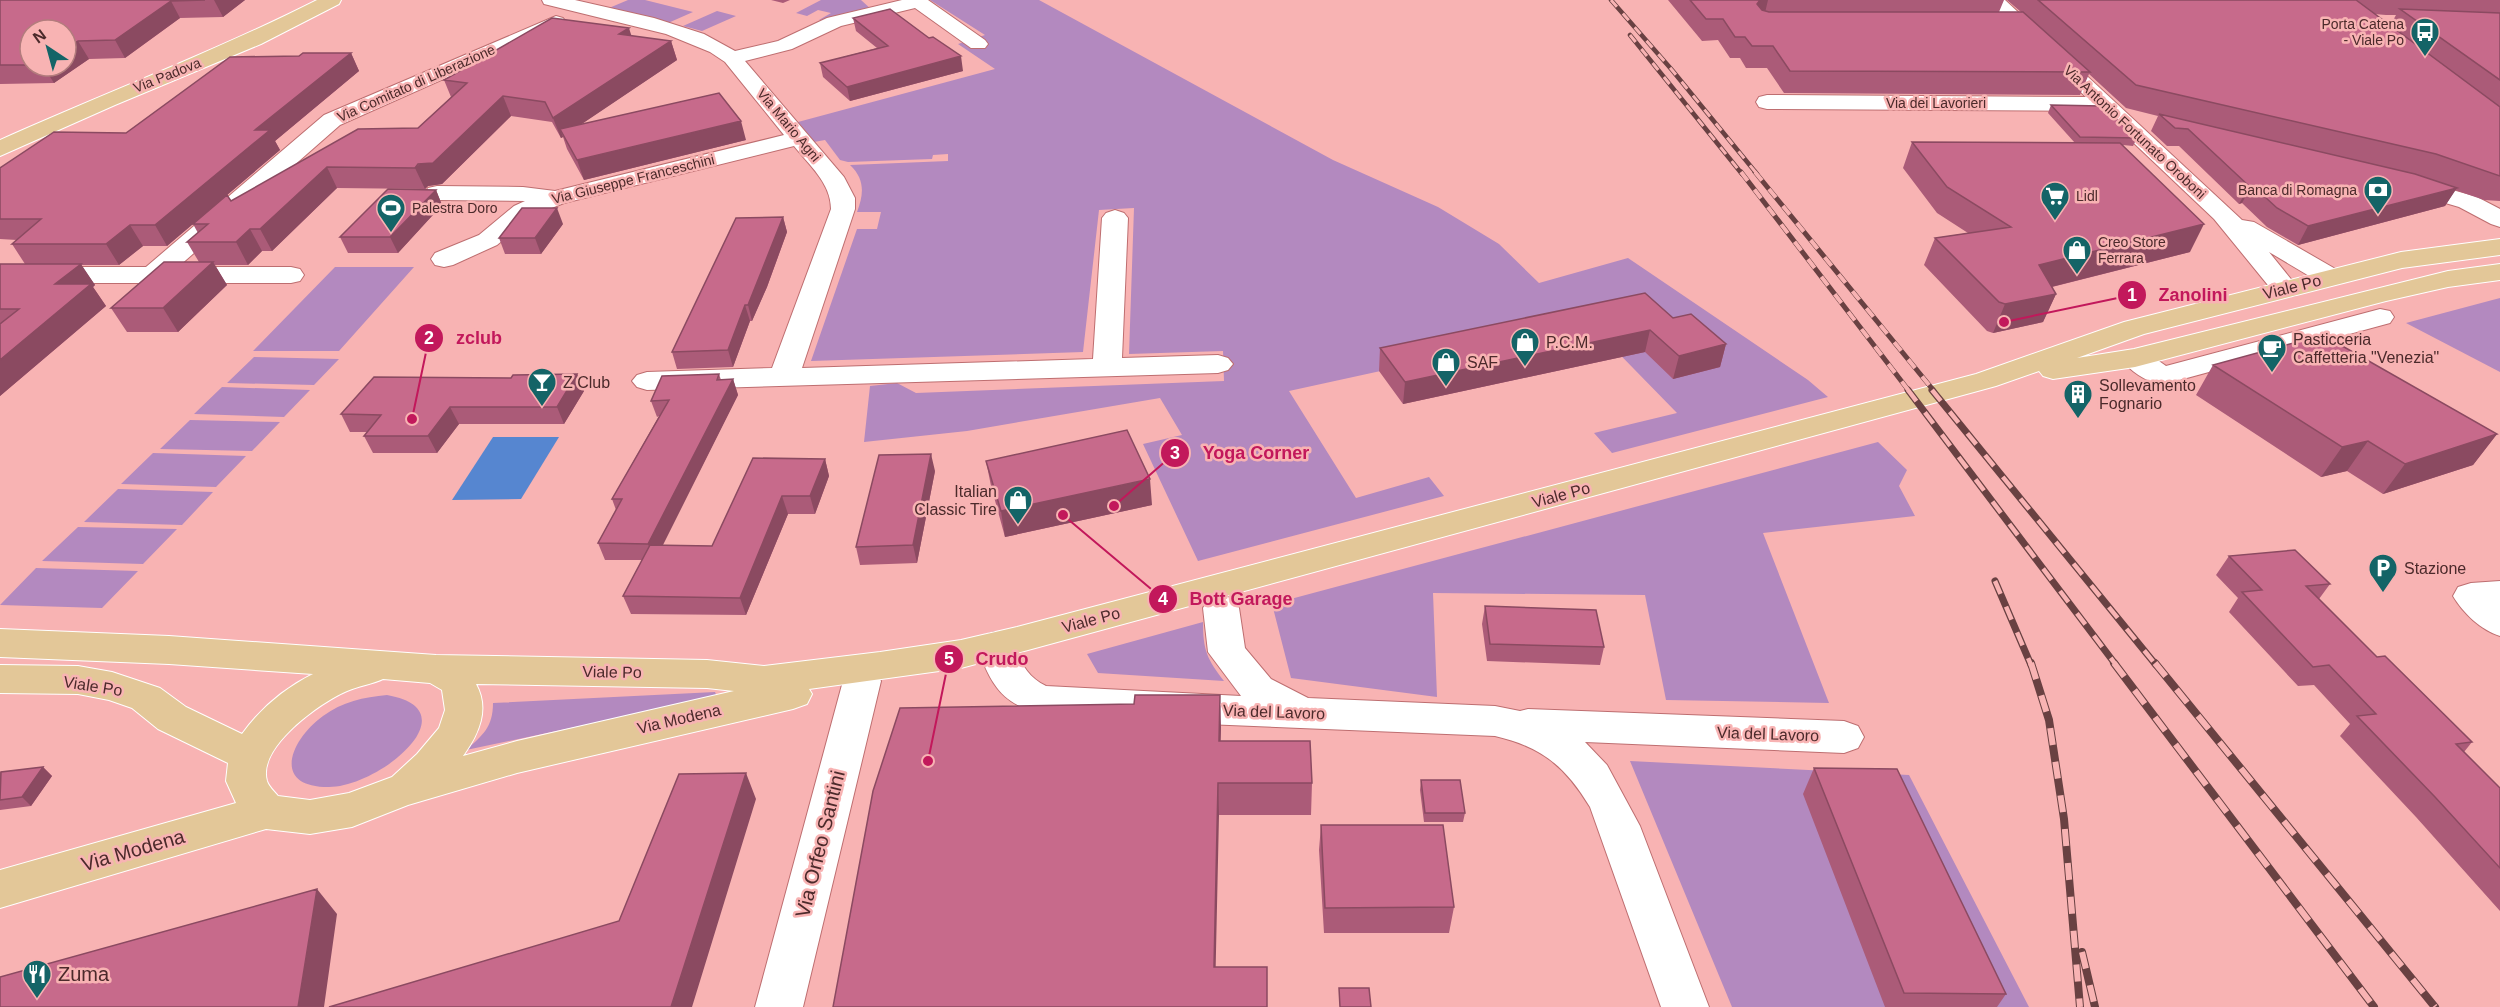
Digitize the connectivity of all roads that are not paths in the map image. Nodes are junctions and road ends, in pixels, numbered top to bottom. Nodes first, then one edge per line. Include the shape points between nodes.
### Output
1 (332, 0) edge
2 (551, 0) edge
3 (1994, 0) edge
4 (586, 9) junction
5 (1997, 25) edge
6 (2020, 25) junction
7 (978, 44) dead end
8 (732, 58) junction
9 (1767, 102) dead end
10 (2111, 109) junction
11 (2163, 124) edge
12 (799, 138) junction
13 (0, 149) edge
14 (2380, 177) edge
15 (437, 193) edge
16 (555, 198) junction
17 (2223, 214) junction
18 (1115, 218) dead end
19 (2500, 219) edge
20 (2500, 247) edge
21 (444, 260) dead end
22 (2500, 272) edge
23 (22, 275) edge
24 (153, 275) junction
25 (291, 275) dead end
26 (2330, 277) junction
27 (2286, 289) junction
28 (2360, 300) junction
29 (2135, 358) joint
30 (1218, 364) dead end
31 (1107, 368) junction
32 (784, 377) junction
33 (1986, 380) junction
34 (647, 381) dead end
35 (2500, 594) edge
36 (1221, 608) dead end
37 (2500, 623) edge
38 (0, 643) edge
39 (978, 650) junction
40 (388, 664) junction
41 (436, 669) junction
42 (0, 679) edge
43 (862, 681) junction
44 (1304, 713) junction
45 (1511, 723) junction
46 (1844, 737) dead end
47 (250, 756) junction
48 (399, 791) junction
49 (266, 812) junction
50 (0, 889) edge
51 (778, 1007) edge
52 (1685, 1007) edge

1 - 13 main road, Via Padova via 254,40
2 - 4 street, Via Mario Agni
3 - 6 street, Via Antonio Fortunato Oroboni
4 - 8 street, Via Mario Agni via 710,43
4 - 24 street, Via Comitato di Liberazione via 339,116
5 - 6 street
6 - 10 street, Via Antonio Fortunato Oroboni
7 - 8 street via 918,2 834,22 785,45
8 - 12 street, Via Mario Agni
9 - 10 street, Via dei Lavorieri
10 - 11 street, Via dei Lavorieri
10 - 17 street, Via Antonio Fortunato Oroboni
12 - 16 street, Via Giuseppe Franceschini
12 - 32 street, Via Mario Agni via 830,174 844,203
14 - 19 street via 2460,199
15 - 16 street
16 - 21 street, Via Giuseppe Franceschini via 523,212 488,240
17 - 26 street, Via Antonio Fortunato Oroboni
17 - 27 street, Via Antonio Fortunato Oroboni
18 - 31 street
20 - 26 main road, Viale Po via 2434,254
22 - 28 main road via 2432,282
23 - 24 street
24 - 25 street
26 - 27 main road, Viale Po
26 - 28 main road, Via Antonio Fortunato Oroboni
27 - 33 main road, Viale Po via 2134,328
28 - 29 street, Viale Po via 2380,317 2161,376
29 - 33 main road, Viale Po
30 - 31 street
31 - 32 street
32 - 34 street
33 - 39 main road, Viale Po
35 - 37 street via 2471,596
36 - 44 street via 1227,652 1257,689
38 - 40 main road, Viale Po
39 - 41 main road, Viale Po via 764,680 707,674
39 - 43 main road, Via Modena
39 - 44 street, Via del Lavoro via 1027,695 1040,700
40 - 41 main road, Viale Po
40 - 47 main road, Viale Po via 332,681 280,714
41 - 48 main road, Via Modena via 455,681 464,699 462,723 448,748
42 - 47 main road, Viale Po via 78,680 112,686 146,698 172,718
43 - 48 main road, Via Modena via 733,706 517,757
43 - 51 street, Via Orfeo Santini
44 - 45 street, Via del Lavoro
45 - 46 street, Via del Lavoro
45 - 52 street, Via del Lavoro via 1556,742 1600,785 1615,814
47 - 49 main road via 246,776 251,793
48 - 49 main road, Via Modena via 352,810 310,817
49 - 50 main road, Via Modena

